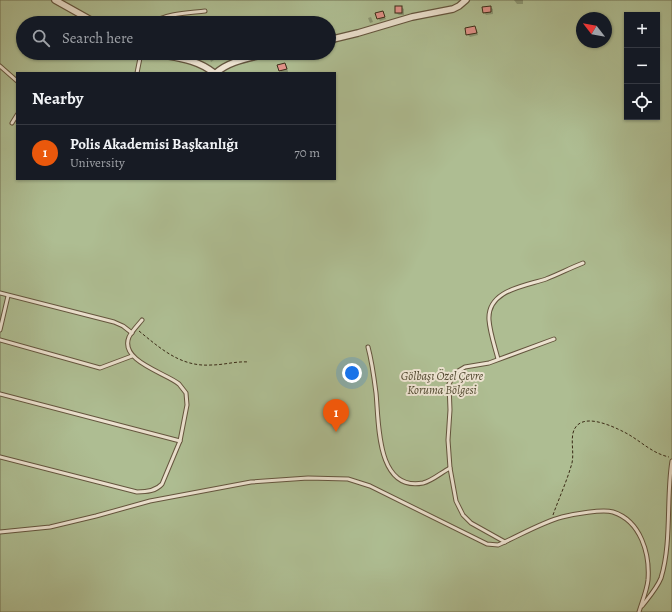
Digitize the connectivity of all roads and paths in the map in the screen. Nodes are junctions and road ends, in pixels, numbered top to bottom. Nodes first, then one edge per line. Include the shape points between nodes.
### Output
1 (56, 0) edge
2 (466, 0) edge
3 (205, 11) dead end
4 (84, 16) edge
5 (170, 16) edge
6 (336, 38) edge
7 (140, 60) edge
8 (191, 60) edge
9 (243, 60) edge
10 (0, 66) edge
11 (137, 72) edge
12 (213, 72) edge
13 (217, 72) edge
14 (16, 81) edge
15 (16, 117) edge
16 (12, 123) dead end
17 (583, 263) dead end
18 (0, 293) edge
19 (8, 296) junction
20 (142, 320) dead end
21 (136, 328) junction
22 (0, 330) edge
23 (132, 333) junction
24 (554, 339) dead end
25 (0, 340) edge
26 (368, 347) dead end
27 (132, 356) junction
28 (498, 359) junction
29 (249, 362) dead end
30 (0, 394) edge
31 (180, 442) junction
32 (0, 457) edge
33 (672, 457) edge
34 (672, 461) edge
35 (450, 468) junction
36 (148, 492) junction
37 (150, 501) junction
38 (553, 520) junction
39 (0, 532) edge
40 (505, 542) junction
41 (641, 607) junction
42 (639, 612) edge

1 - 4 street
2 - 6 street via 453,9 408,18
3 - 5 lane
7 - 11 lane
8 - 12 street
9 - 13 street
10 - 14 lane
15 - 16 lane
17 - 28 lane via 503,293 494,301 489,320
18 - 19 lane
19 - 22 lane
19 - 23 lane via 114,322
20 - 21 lane
21 - 23 lane
21 - 29 path via 169,354 189,363 210,365
23 - 27 lane via 128,346
24 - 28 lane
25 - 27 lane via 100,368
26 - 35 lane via 376,392 380,444 394,474 401,480 423,483
27 - 31 lane via 176,381 184,390 187,405
28 - 35 lane via 490,363 465,367 457,371 451,380 448,389
30 - 31 lane
31 - 36 lane via 162,484
32 - 36 lane via 137,492
33 - 38 path via 651,450 610,425 589,421 581,423 573,433 573,459
34 - 41 lane via 666,560 661,578
35 - 40 lane via 456,501 463,515 475,526
36 - 37 lane
37 - 39 lane via 50,527
37 - 40 lane via 251,482 308,478 348,479 370,486 487,544 498,545
38 - 40 lane
38 - 41 lane via 587,512 613,512 630,521 647,552 648,581
41 - 42 lane

